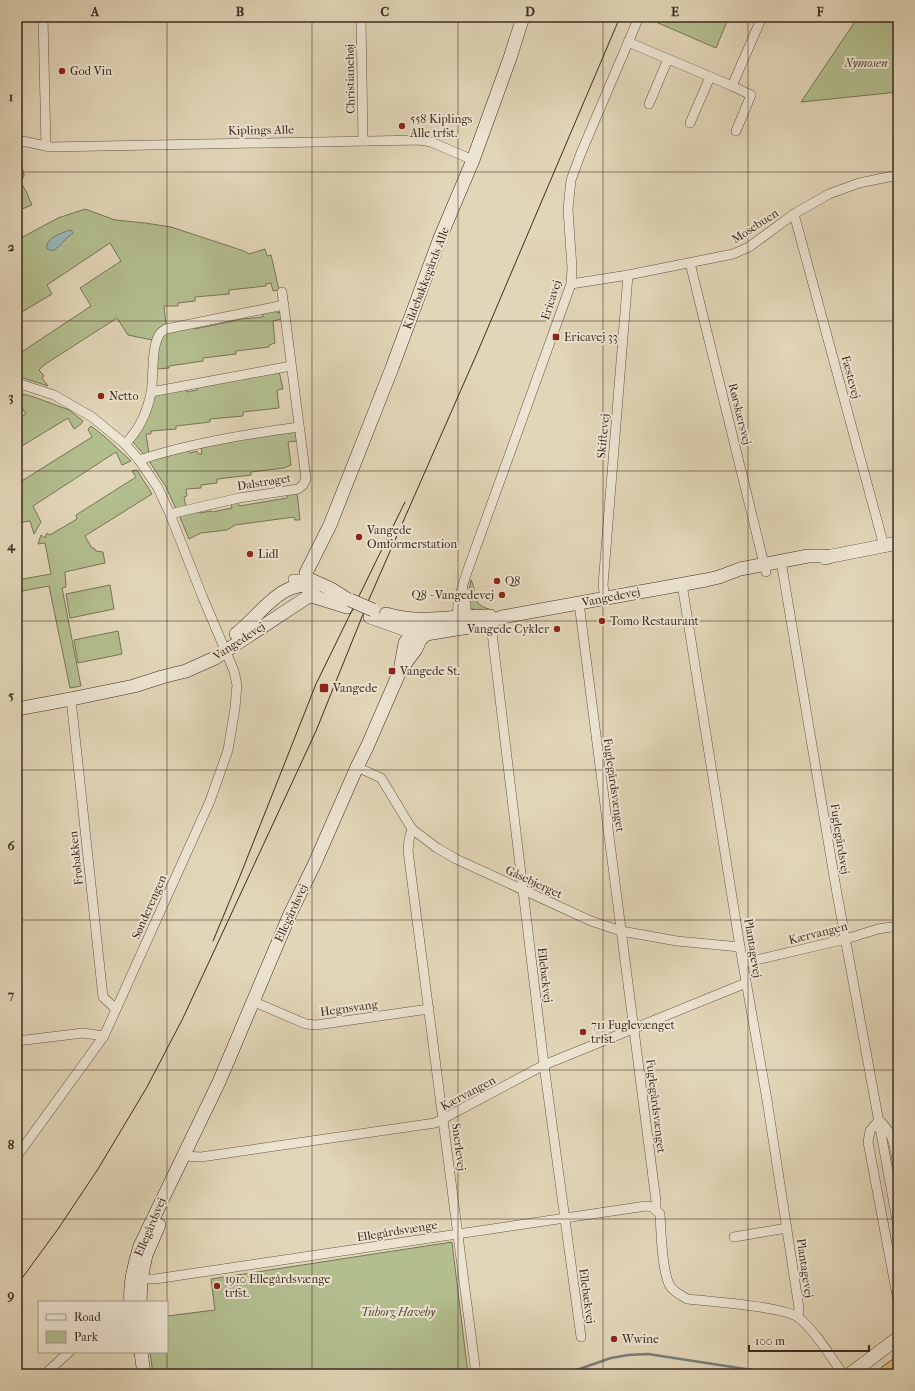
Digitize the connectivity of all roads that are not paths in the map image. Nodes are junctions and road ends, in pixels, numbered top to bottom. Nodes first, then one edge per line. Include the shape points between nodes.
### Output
1 (43, 17) edge
2 (360, 17) edge
3 (523, 17) edge
4 (639, 17) edge
5 (762, 17) edge
6 (628, 42) junction
7 (668, 59) junction
8 (710, 77) junction
9 (732, 86) junction
10 (649, 104) dead end
11 (690, 123) dead end
12 (736, 131) dead end
13 (17, 140) edge
14 (363, 140) junction
15 (46, 146) junction
16 (473, 160) junction
17 (898, 175) edge
18 (794, 214) junction
19 (690, 263) junction
20 (628, 275) junction
21 (571, 284) junction
22 (282, 292) dead end
23 (284, 305) junction
24 (291, 366) junction
25 (17, 383) edge
26 (151, 392) junction
27 (299, 427) junction
28 (125, 444) junction
29 (139, 460) junction
30 (170, 514) junction
31 (898, 543) edge
32 (884, 546) junction
33 (782, 565) junction
34 (766, 568) junction
35 (302, 583) junction
36 (682, 584) junction
37 (605, 598) junction
38 (579, 603) junction
39 (372, 615) junction
40 (494, 618) junction
41 (402, 619) junction
42 (460, 620) junction
43 (253, 632) junction
44 (411, 640) junction
45 (224, 648) junction
46 (71, 699) junction
47 (17, 709) edge
48 (357, 767) junction
49 (412, 829) junction
50 (522, 889) junction
51 (898, 926) edge
52 (621, 931) junction
53 (846, 939) junction
54 (740, 947) junction
55 (743, 963) junction
56 (746, 983) junction
57 (252, 1001) junction
58 (116, 1009) junction
59 (429, 1009) junction
60 (634, 1028) junction
61 (104, 1036) junction
62 (17, 1041) edge
63 (544, 1065) junction
64 (443, 1120) junction
65 (879, 1120) junction
66 (17, 1156) edge
67 (183, 1156) junction
68 (898, 1166) edge
69 (656, 1210) junction
70 (564, 1219) junction
71 (898, 1226) edge
72 (787, 1228) junction
73 (458, 1234) junction
74 (734, 1237) dead end
75 (141, 1279) junction
76 (131, 1301) edge
77 (140, 1301) edge
78 (898, 1301) edge
79 (798, 1317) junction
80 (581, 1337) dead end
81 (898, 1338) edge
82 (68, 1353) edge
83 (141, 1353) edge
84 (898, 1366) edge
85 (45, 1374) edge
86 (144, 1374) edge
87 (476, 1374) edge
88 (843, 1374) edge
89 (850, 1374) edge
90 (887, 1374) edge

1 - 15 street
2 - 14 street, Christianehøj
3 - 16 street, Kildebakkegårds Alle
4 - 6 street, Ericavej
5 - 9 street
6 - 7 street
6 - 21 street, Ericavej via 571,180 568,209
7 - 8 street
7 - 10 street
8 - 9 street
8 - 11 street
9 - 12 street via 751,95
13 - 15 street, Kiplings Alle
14 - 15 street, Kiplings Alle
14 - 16 street, Kiplings Alle via 426,141
16 - 35 street, Kildebakkegårds Alle via 440,238 392,368 324,537
17 - 18 street, Mosebuen via 859,183 829,194
18 - 19 street, Mosebuen via 749,247 733,254
18 - 32 street, Fæstevej
19 - 20 street, Mosebuen
19 - 34 street, Rørskærsvej
20 - 21 street, Mosebuen
20 - 37 street, Skiftevej via 603,585
21 - 42 street, Ericavej via 469,566 458,605
22 - 23 street, Dalstrøget
23 - 24 street, Dalstrøget
23 - 26 street via 166,329 159,333
24 - 26 street
24 - 27 street, Dalstrøget
25 - 28 street via 54,395 76,407
26 - 28 street via 142,422
27 - 29 street via 235,437 163,452
27 - 30 street, Dalstrøget via 306,479 298,489 239,498
28 - 29 street
29 - 30 street via 158,488
30 - 45 street
31 - 32 street, Vangedevej
32 - 33 street, Vangedevej via 832,556 808,556
33 - 34 street, Vangedevej
33 - 53 street, Fuglegårdsvej
34 - 36 street, Vangedevej via 740,569 719,577
35 - 39 street, Vangedevej, bridge
35 - 43 street
35 - 43 street, Vangedevej via 302,600
35 - 45 street, Vangedevej via 263,609
36 - 37 street, Vangedevej
36 - 54 street, Plantagevej
37 - 38 street, Vangedevej
38 - 40 street, Vangedevej
38 - 52 street, Fuglegårdsvænget
39 - 41 street, Vangedevej
39 - 44 street, Vangedevej
40 - 42 street, Vangedevej via 484,624
40 - 50 street, Ellebækvej
41 - 42 street, Vangedevej
41 - 44 street via 407,623
42 - 44 street, Vangedevej
42 - 44 street via 421,628
43 - 45 street, Vangedevej
44 - 48 street, Ellegårdsvej via 412,643
45 - 46 street, Vangedevej via 183,664 162,677 134,686
45 - 58 street, Sønderengen via 237,685 228,750 210,801
46 - 47 street, Vangedevej
46 - 58 street, Frøbakken via 103,997
48 - 49 street, Gåsebjerget via 381,778
48 - 57 street, Ellegårdsvej
49 - 50 street, Gåsebjerget via 456,859
49 - 59 street, Snerlevej via 408,851
50 - 52 street, Gåsebjerget via 591,921
50 - 63 street, Ellebækvej
51 - 53 street, Kærvangen
52 - 54 street, Gåsebjerget via 677,941
52 - 60 street, Fuglegårdsvænget
53 - 55 street, Kærvangen
53 - 65 street, Fuglegårdsvej
54 - 55 street, Plantagevej
55 - 56 street, Plantagevej
56 - 60 street, Kærvangen
56 - 72 street, Plantagevej
57 - 59 street, Hegnsvang via 306,1024 316,1025
57 - 67 street, Ellegårdsvej via 219,1082
58 - 61 street, Sønderengen
59 - 64 street, Snerlevej
60 - 63 street, Kærvangen
60 - 69 street, Fuglegårdsvænget
61 - 62 street via 83,1033
61 - 66 street, Sønderengen
63 - 64 street, Kærvangen
63 - 70 street, Ellebækvej
64 - 67 street, Kærvangen via 201,1157
64 - 73 street, Snerlevej
65 - 68 street, Fuglegårdsvej via 888,1128 893,1139
65 - 71 street, Fuglegårdsvej
65 - 78 street via 870,1131 868,1142
67 - 75 street, Ellegårdsvej via 175,1189 146,1255
67 - 76 street, Ellegårdsvej via 140,1246 133,1273
69 - 70 street, Ellegårdsvænge via 646,1206
69 - 79 street, Fuglegårdsvænget via 660,1214 666,1277 677,1294 687,1299 782,1311
70 - 73 street, Ellegårdsvænge
70 - 80 street, Ellebækvej
72 - 74 street
72 - 79 street, Plantagevej via 799,1308
73 - 75 street, Ellegårdsvænge
73 - 87 street, Snerlevej
75 - 77 street, Ellegårdsvej
79 - 88 street, Fuglegårdsvænget via 809,1327
81 - 89 street
82 - 85 street
83 - 86 street
84 - 90 highway

